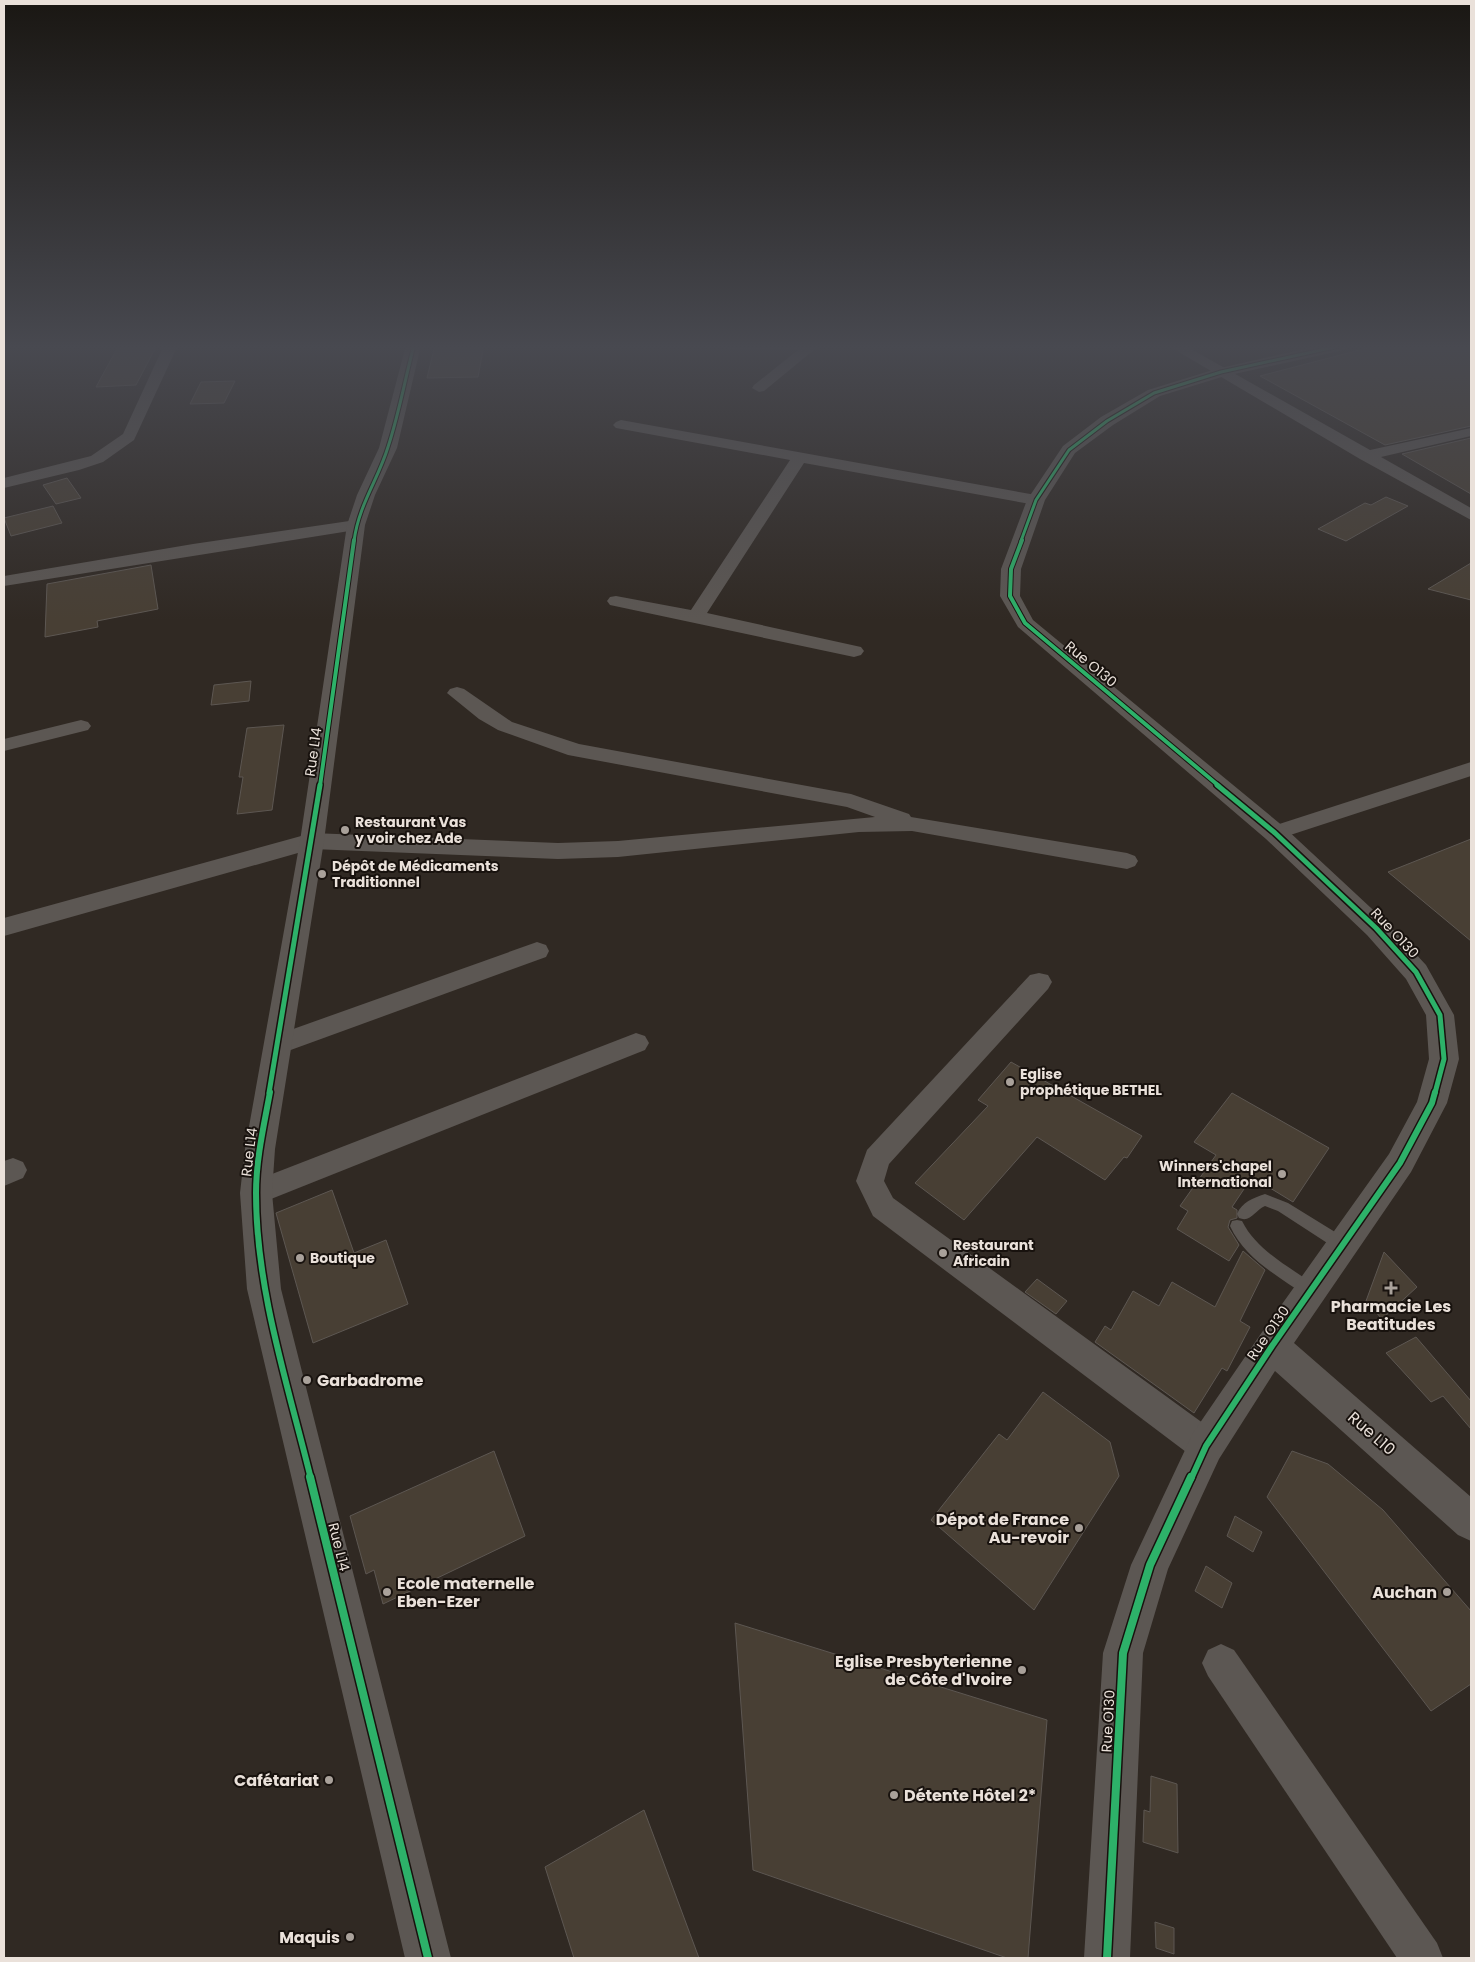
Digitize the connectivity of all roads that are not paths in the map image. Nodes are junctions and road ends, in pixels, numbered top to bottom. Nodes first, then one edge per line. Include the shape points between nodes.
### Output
1 (130, 437) edge
2 (391, 437) edge
3 (684, 437) edge
4 (1087, 437) edge
5 (1332, 437) edge
6 (1451, 437) edge
7 (1366, 456) junction
8 (800, 458) junction
9 (4, 483) edge
10 (1036, 500) junction
11 (1471, 514) edge
12 (356, 525) junction
13 (4, 581) edge
14 (616, 601) dead end
15 (696, 616) junction
16 (854, 651) dead end
17 (457, 693) dead end
18 (81, 726) dead end
19 (4, 745) edge
20 (1471, 769) edge
21 (912, 824) junction
22 (1275, 833) junction
23 (312, 841) junction
24 (1126, 861) dead end
25 (4, 926) edge
26 (537, 951) dead end
27 (1039, 982) dead end
28 (636, 1043) dead end
29 (277, 1045) junction
30 (256, 1194) junction
31 (1343, 1245) junction
32 (1311, 1291) junction
33 (1272, 1346) junction
34 (1206, 1446) junction
35 (1471, 1522) edge
36 (1221, 1663) dead end
37 (428, 1958) edge
38 (1107, 1958) edge
39 (1422, 1958) edge

1 - 9 street via 97,458 73,467
2 - 12 street, Rue L14
3 - 8 street
4 - 10 street, Rue O130 via 1069,450
5 - 7 street
6 - 7 street
7 - 11 street
8 - 10 street
8 - 15 street
10 - 22 street, Rue O130 via 1011,569 1010,596 1025,623
12 - 13 street
12 - 23 street, Rue L14
14 - 15 street
15 - 16 street
17 - 21 street via 486,716 505,726 575,750 851,801
18 - 19 street
20 - 22 street
21 - 23 street via 859,825 558,852
21 - 24 street
22 - 31 street, Rue O130 via 1376,928 1416,972 1440,1015 1444,1059 1432,1103 1400,1163
23 - 25 street
23 - 29 street, Rue L14
26 - 29 street
27 - 34 street via 877,1158 870,1181 882,1207
28 - 30 street
29 - 30 street, Rue L14
30 - 37 street, Rue L14 via 264,1289
31 - 32 street, Rue O130
31 - 32 lane via 1283,1207 1265,1200 1256,1203 1240,1220 1240,1236
32 - 33 street, Rue O130
33 - 34 street, Rue O130
33 - 35 street, Rue L10
34 - 38 street, Rue O130 via 1150,1565 1123,1652
36 - 39 street

